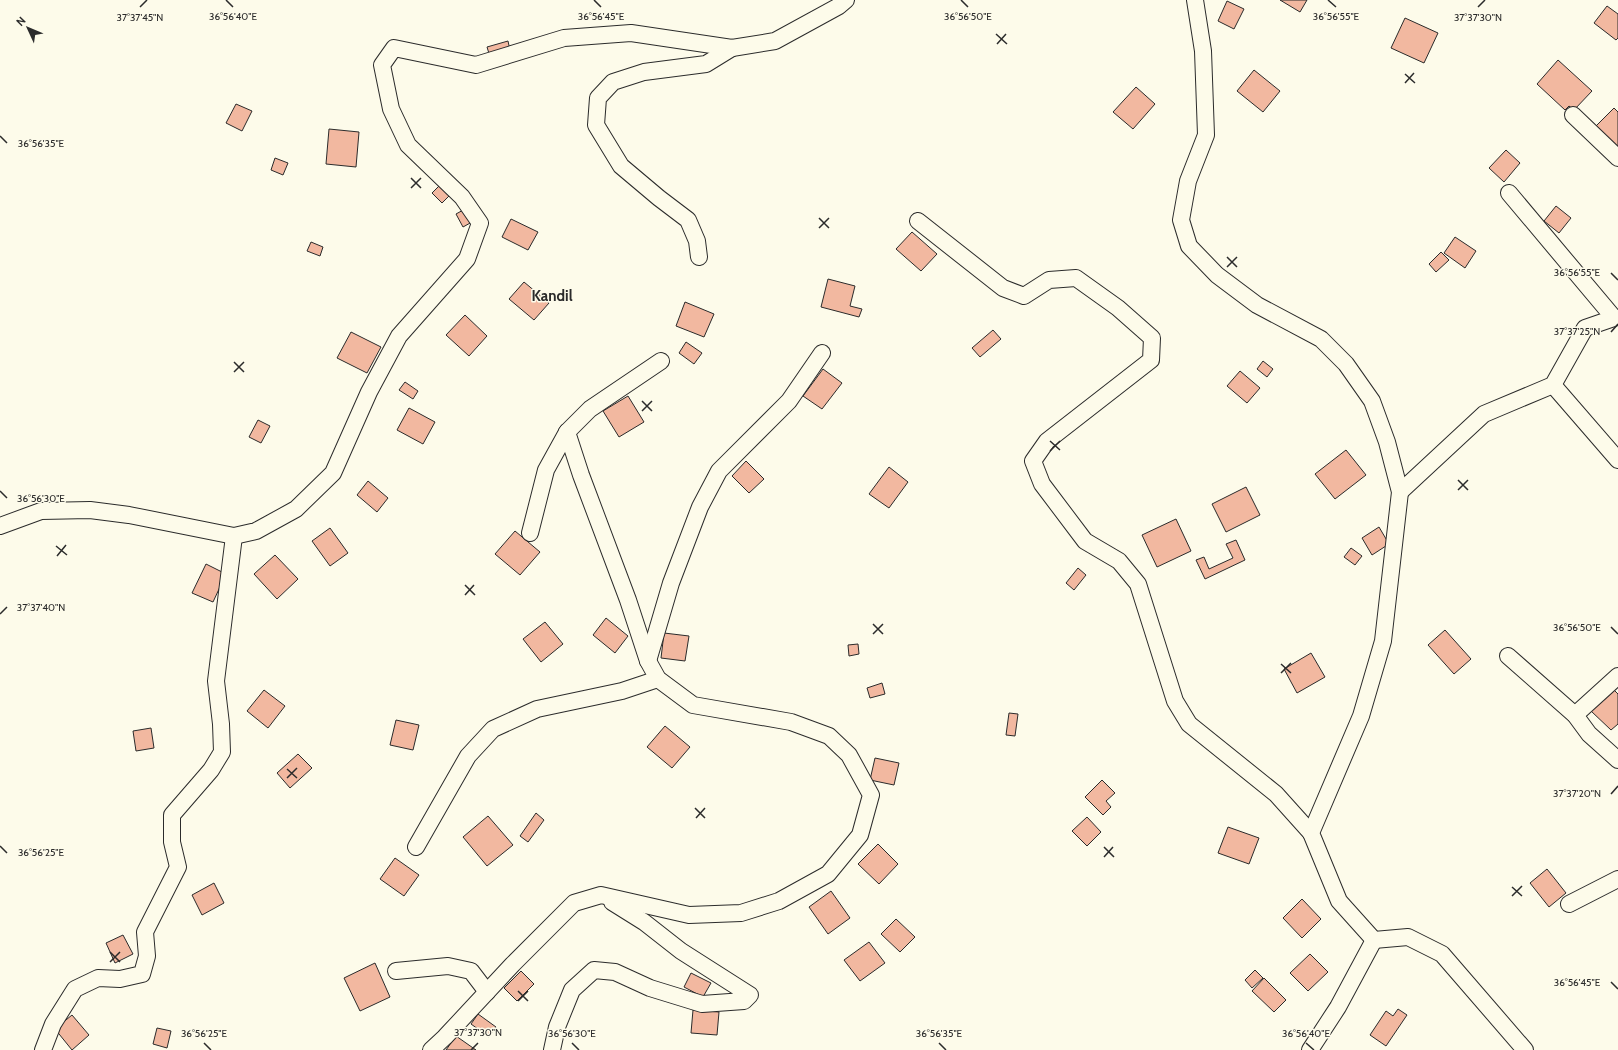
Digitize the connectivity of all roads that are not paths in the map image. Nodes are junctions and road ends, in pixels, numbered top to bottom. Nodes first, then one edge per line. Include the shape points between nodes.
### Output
1 (846, 0) edge
2 (1195, 0) edge
3 (732, 48) junction
4 (1573, 115) dead end
5 (1618, 158) edge
6 (1509, 193) dead end
7 (918, 221) dead end
8 (699, 257) dead end
9 (1616, 316) edge
10 (822, 353) dead end
11 (661, 361) dead end
12 (1553, 385) junction
13 (567, 432) junction
14 (1618, 460) edge
15 (1400, 492) junction
16 (0, 526) edge
17 (530, 533) dead end
18 (234, 536) junction
19 (1508, 656) dead end
20 (648, 661) junction
21 (1618, 676) edge
22 (658, 679) junction
23 (1575, 715) junction
24 (1618, 760) edge
25 (1310, 833) junction
26 (416, 847) dead end
27 (1618, 879) edge
28 (601, 895) junction
29 (1569, 904) dead end
30 (1374, 940) junction
31 (396, 971) dead end
32 (488, 992) junction
33 (43, 1050) edge
34 (431, 1050) edge
35 (552, 1050) edge
36 (1310, 1050) edge
37 (1526, 1050) edge

1 - 3 street via 775,41
2 - 15 street via 1203,51 1206,135 1188,181 1181,220 1189,246 1217,275 1257,305 1321,339 1346,364 1372,401 1387,442
3 - 8 street via 706,64 644,72 613,82 598,98 596,125 621,166 688,220 697,241
3 - 18 street via 631,33 564,38 476,65 394,48 382,65 391,110 408,145 462,197 480,223 467,259 399,336 369,392 333,473 296,509 256,531
4 - 5 street
6 - 9 street
7 - 25 street via 1003,288 1024,296 1049,280 1076,278 1118,308 1152,338 1151,360 1047,441 1033,460 1042,484 1085,541 1119,561 1138,584 1175,701 1189,724 1276,794
9 - 12 street via 1585,328
10 - 20 street via 789,401 719,471 700,506 671,583
11 - 13 street via 590,409
12 - 14 street
12 - 15 street via 1484,414
13 - 17 street via 546,470
13 - 20 street via 580,475 628,600
15 - 25 street via 1383,641 1361,716
16 - 18 street via 41,511 90,510 129,515
18 - 33 street via 216,681 222,752 211,770 172,814 172,842 178,866 145,932 146,956 142,974 120,979 98,978 75,989 53,1024
19 - 23 street
20 - 22 street
21 - 23 street
22 - 26 street via 622,691 537,709 493,729 468,756
22 - 28 street via 693,706 791,722 829,736 848,755 871,795 860,835 828,874 779,901 741,913 689,915
23 - 24 street via 1589,734
25 - 30 street via 1339,901
27 - 29 street
28 - 32 street via 574,903
28 - 35 street via 750,995 744,1001 702,1004 650,988 615,972 594,970 572,990 557,1027
30 - 36 street via 1338,1007
30 - 37 street via 1408,937 1442,954
31 - 32 street via 448,966 471,971
32 - 34 street

